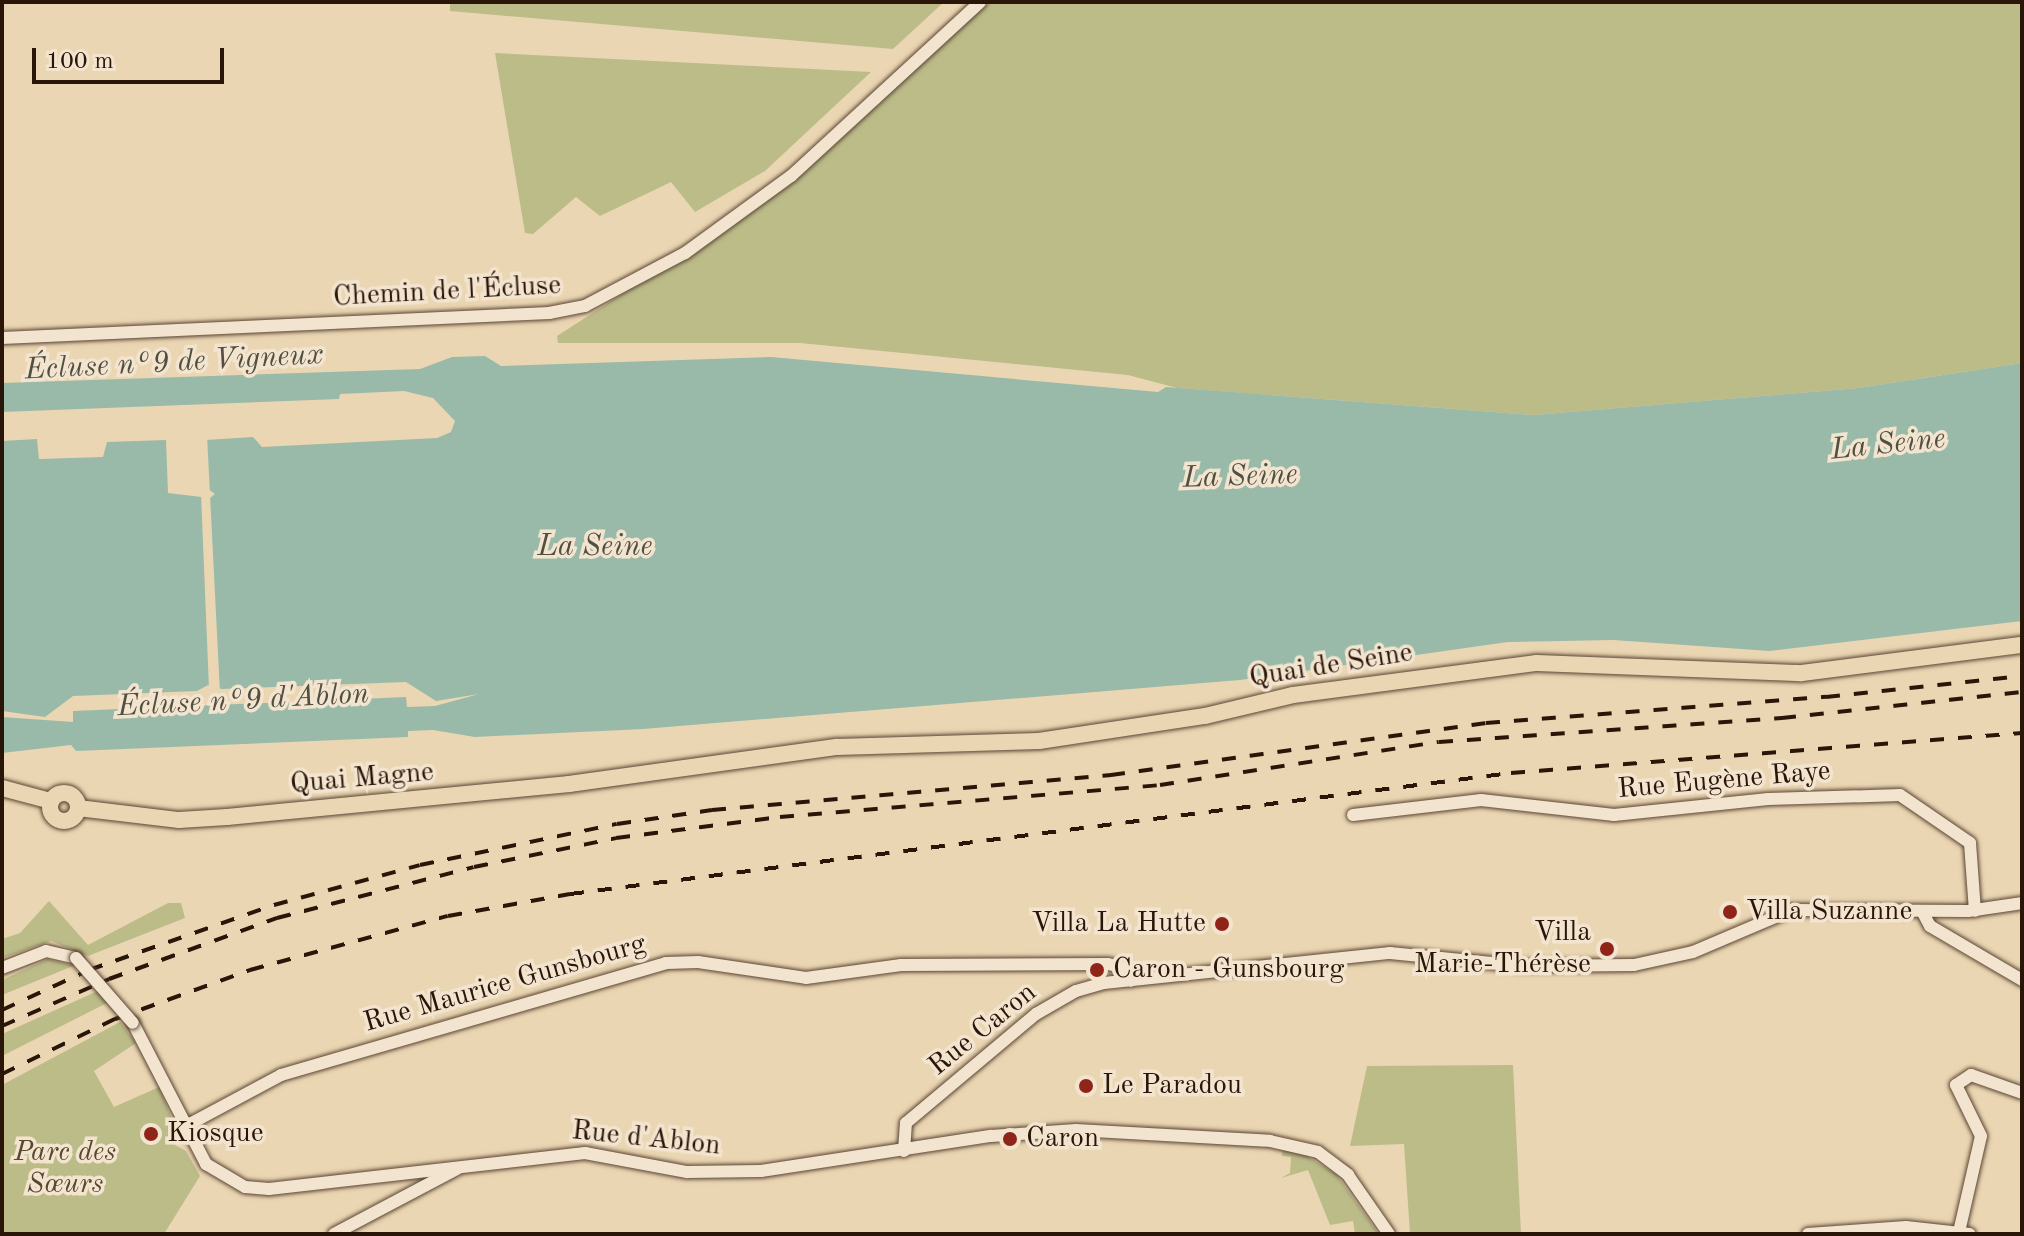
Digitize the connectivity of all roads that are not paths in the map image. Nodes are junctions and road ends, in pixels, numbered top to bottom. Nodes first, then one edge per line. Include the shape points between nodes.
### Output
1 (980, 2) edge
2 (2, 338) edge
3 (2022, 645) edge
4 (651, 773) joint
5 (2, 788) edge
6 (1353, 815) dead end
7 (2022, 903) edge
8 (1922, 911) junction
9 (1975, 911) junction
10 (2, 968) edge
11 (2022, 980) edge
12 (1131, 981) junction
13 (2022, 1093) edge
14 (186, 1126) junction
15 (904, 1151) junction
16 (460, 1168) junction
17 (1939, 1232) edge
18 (1964, 1233) edge
19 (334, 1234) edge
20 (1389, 1234) edge
21 (1808, 1234) edge

1 - 2 street, Chemin de l'Écluse via 791,176 685,253 585,306 549,313
3 - 4 main road, Quai de Seine via 1802,673 1537,663 1293,695 1205,716 1069,738 837,747
4 - 5 main road, Quai Magne via 447,798 179,820 78,808 71,818 59,820 50,810 51,801
6 - 9 street, Rue Eugène Raye via 1481,800 1614,815 1768,799 1900,795 1970,843
7 - 9 street, Rue Caron
8 - 9 street, Rue Caron
8 - 11 street via 1930,926
8 - 12 street, Rue Caron via 1792,910 1693,952 1634,965 1522,966 1390,953
10 - 14 street, Rue d'Ablon, bridge via 46,951 76,958 133,1023
12 - 14 street, Rue Maurice Gunsbourg via 1121,967 1108,964 901,965 806,978 698,962 666,963 281,1075
12 - 15 street, Rue Caron via 1076,991 1036,1014 906,1123
13 - 18 street via 1971,1075 1956,1085 1981,1136
14 - 16 street, Rue d'Ablon via 213,1171 245,1187 269,1189
15 - 16 street, Rue d'Ablon via 761,1171 687,1172 585,1153
15 - 20 street, Rue d'Ablon via 1043,1130 1292,1144 1340,1167
16 - 19 street
17 - 18 street
17 - 21 street via 1874,1227

